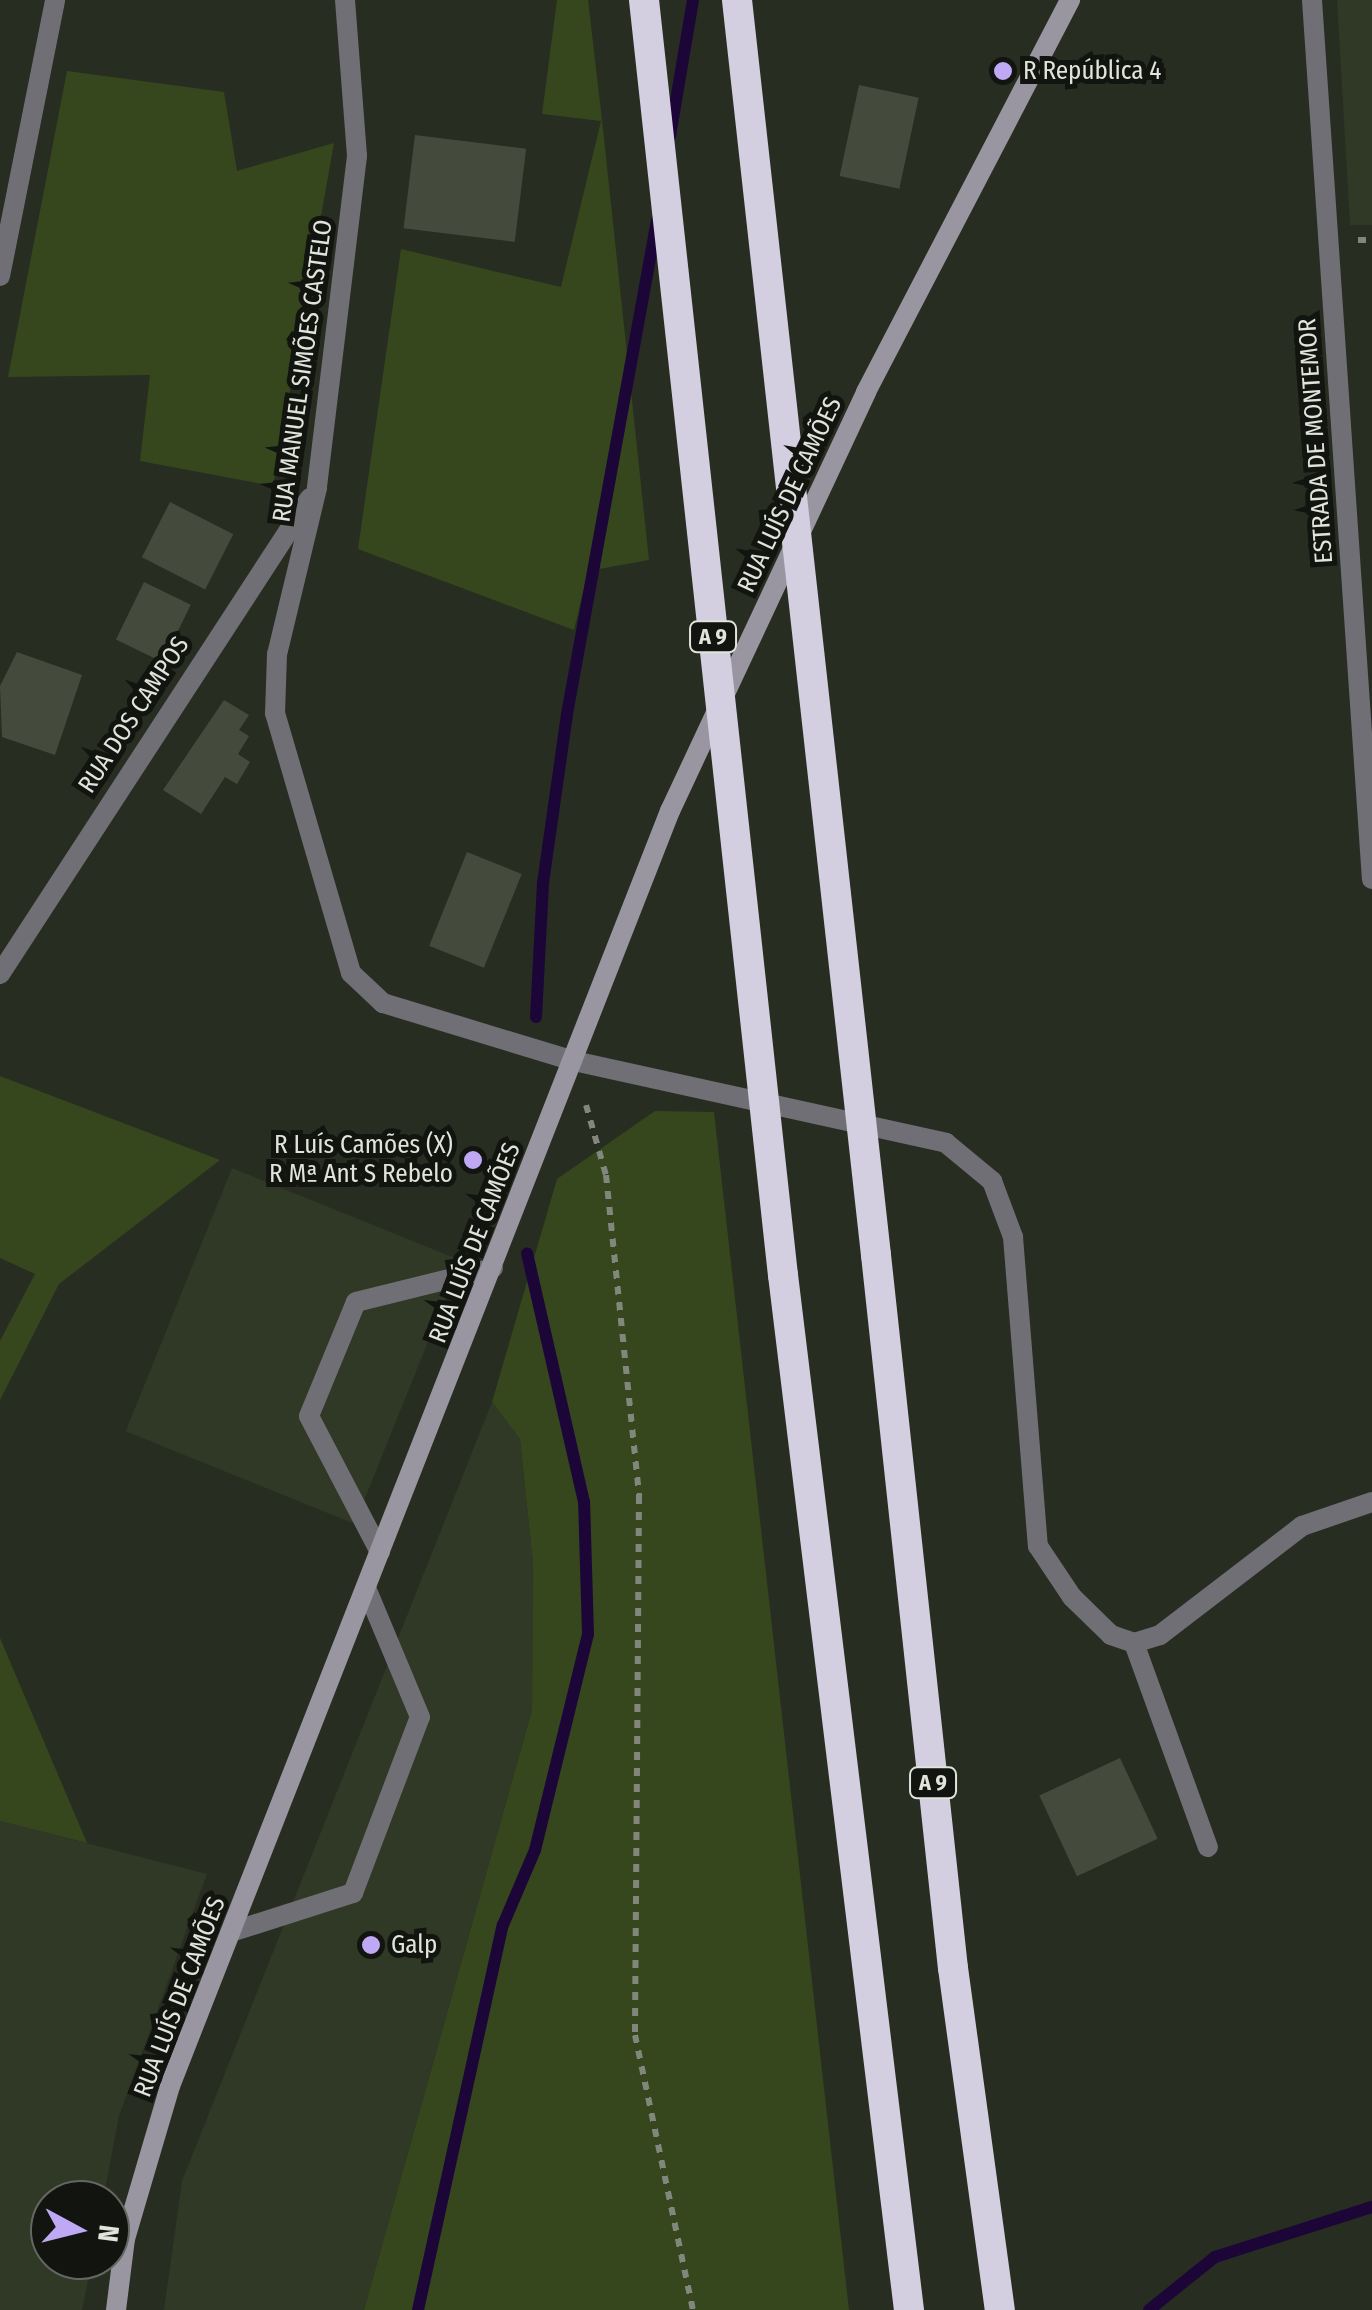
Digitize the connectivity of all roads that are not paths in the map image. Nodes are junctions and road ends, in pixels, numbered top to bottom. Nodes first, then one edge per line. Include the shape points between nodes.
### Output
1 (54, 0) edge
2 (345, 0) edge
3 (644, 0) edge
4 (737, 0) edge
5 (1070, 0) edge
6 (1312, 0) edge
7 (0, 276) edge
8 (317, 488) junction
9 (1372, 879) edge
10 (0, 974) edge
11 (574, 1061) junction
12 (493, 1268) junction
13 (1372, 1502) edge
14 (380, 1552) junction
15 (366, 1588) junction
16 (1134, 1643) junction
17 (1208, 1847) dead end
18 (231, 1932) junction
19 (116, 2310) edge
20 (909, 2310) edge
21 (1000, 2310) edge

1 - 7 street
2 - 8 street, RUA MANUEL SIMÕES CASTELO via 357,156
3 - 20 highway, A 9, bridge via 783,1274
4 - 21 highway, A 9, bridge via 953,1968
5 - 11 main road, RUA LUÍS DE CAMÕES via 954,222 670,810
6 - 9 street, ESTRADA DE MONTEMOR
8 - 10 street, RUA DOS CAMPOS
8 - 11 street, RUA MANUEL SIMÕES CASTELO via 277,654 275,713 351,974 384,1003
11 - 12 main road, RUA LUÍS DE CAMÕES
11 - 16 street, RUA MANUEL SIMÕES CASTELO via 946,1144 992,1181 1013,1236 1038,1546 1072,1597 1111,1635
12 - 14 main road, RUA LUÍS DE CAMÕES
12 - 14 street via 356,1302 309,1416
13 - 16 street via 1302,1526 1207,1606
14 - 15 main road, RUA LUÍS DE CAMÕES
15 - 18 main road, RUA LUÍS DE CAMÕES
15 - 18 street via 420,1717 353,1893
16 - 17 street
18 - 19 main road, RUA LUÍS DE CAMÕES via 170,2086 125,2240

